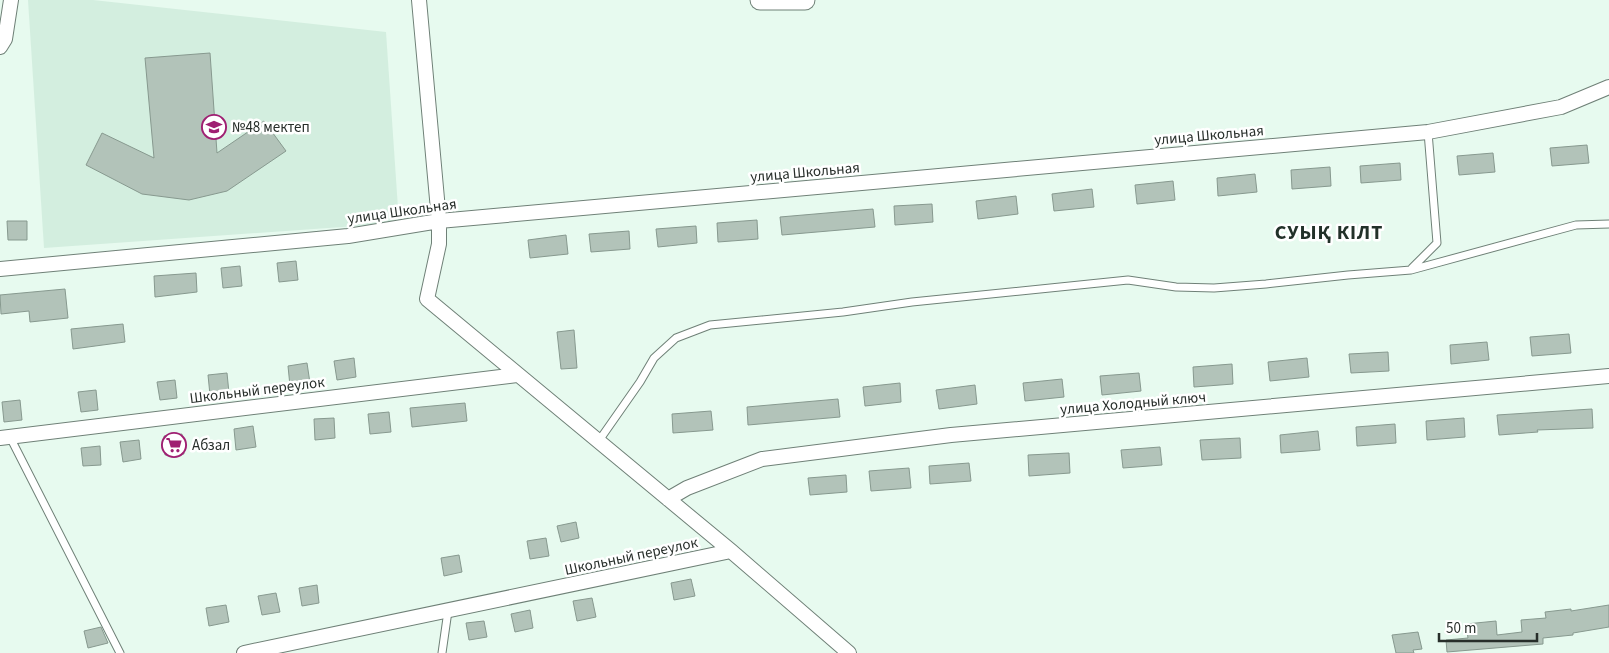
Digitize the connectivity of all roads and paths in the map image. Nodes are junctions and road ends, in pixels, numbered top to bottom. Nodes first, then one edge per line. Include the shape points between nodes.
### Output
1 (11, 0) edge
2 (419, 0) edge
3 (760, 0) edge
4 (796, 0) edge
5 (805, 0) edge
6 (0, 47) edge
7 (1609, 87) edge
8 (1428, 132) junction
9 (439, 221) junction
10 (1609, 224) edge
11 (0, 269) edge
12 (1411, 270) junction
13 (517, 375) junction
14 (1609, 376) edge
15 (5, 438) edge
16 (598, 442) junction
17 (668, 499) junction
18 (732, 551) junction
19 (448, 611) junction
20 (120, 653) edge
21 (244, 653) edge
22 (442, 653) edge
23 (849, 653) edge

1 - 6 street via 5,39
2 - 9 street
3 - 4 street
4 - 5 street
7 - 8 street, улица Школьная via 1561,108
8 - 9 street, улица Школьная
8 - 12 lane via 1438,243
9 - 11 street, улица Школьная via 348,236
9 - 13 street via 439,244 427,299
10 - 12 lane via 1576,225
12 - 16 lane via 1214,288 1176,287 1128,280 710,325 676,338 654,358
13 - 15 street, Школьный переулок
13 - 16 street
14 - 17 street, улица Холодный ключ via 961,434 762,459 687,488
15 - 20 lane
16 - 17 street
17 - 18 street
18 - 19 street, Школьный переулок
18 - 23 street
19 - 21 street, Школьный переулок
19 - 22 lane

